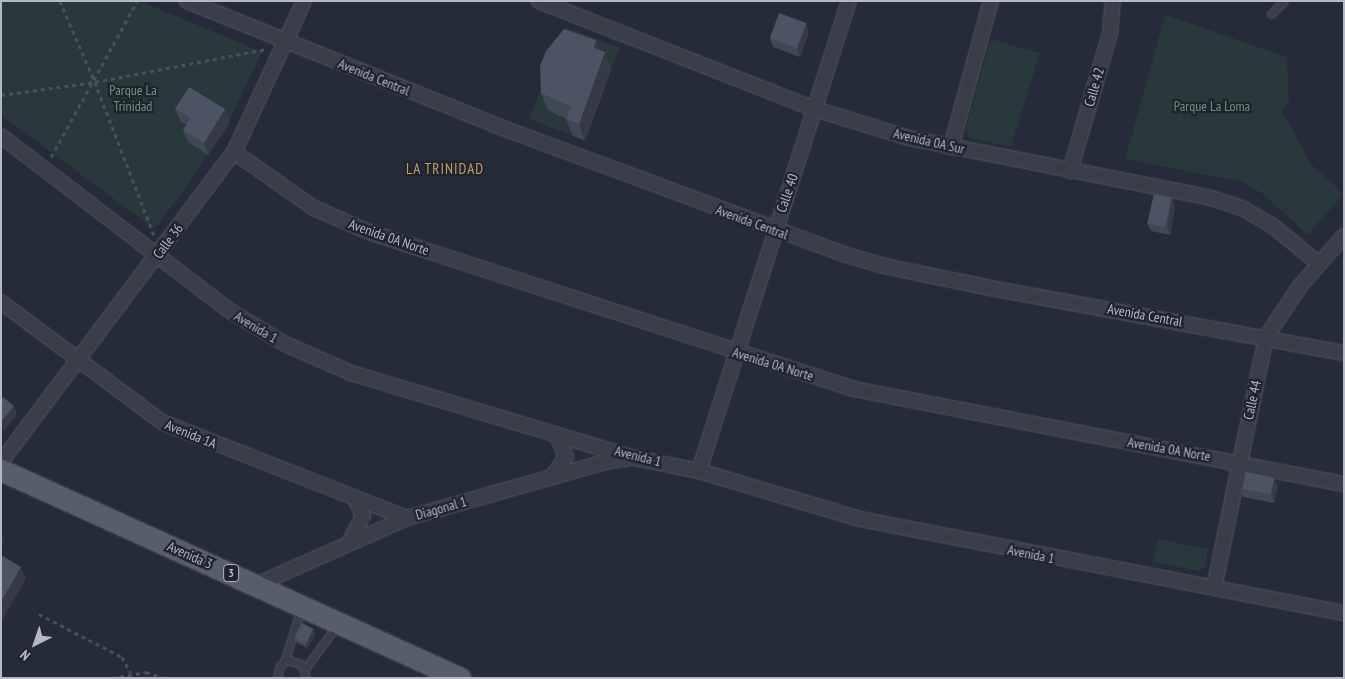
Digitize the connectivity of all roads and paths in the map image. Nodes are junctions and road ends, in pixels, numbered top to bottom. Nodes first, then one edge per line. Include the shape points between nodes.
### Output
1 (60, 1) edge
2 (138, 1) edge
3 (187, 1) edge
4 (304, 1) edge
5 (539, 1) edge
6 (849, 1) edge
7 (991, 1) edge
8 (1113, 1) edge
9 (1284, 1) edge
10 (1271, 14) dead end
11 (286, 41) junction
12 (267, 49) dead end
13 (96, 82) junction
14 (1, 95) edge
15 (814, 109) junction
16 (1, 136) edge
17 (950, 147) junction
18 (234, 152) junction
19 (50, 158) dead end
20 (1070, 171) junction
21 (774, 231) junction
22 (155, 236) dead end
23 (1344, 236) edge
24 (157, 255) junction
25 (1318, 263) junction
26 (1, 302) edge
27 (1266, 337) junction
28 (735, 352) junction
29 (1344, 353) edge
30 (77, 360) junction
31 (556, 434) junction
32 (635, 458) junction
33 (1238, 461) junction
34 (1, 462) edge
35 (1, 470) edge
36 (698, 471) junction
37 (553, 476) junction
38 (1344, 484) edge
39 (355, 498) junction
40 (407, 518) junction
41 (350, 541) junction
42 (256, 585) junction
43 (1214, 588) junction
44 (302, 606) junction
45 (1344, 613) edge
46 (39, 614) dead end
47 (339, 622) junction
48 (284, 662) junction
49 (131, 673) junction
50 (307, 675) edge
51 (112, 678) edge
52 (163, 678) edge
53 (277, 678) edge
54 (460, 678) edge

1 - 13 path
2 - 13 path
3 - 11 street, Avenida Central
4 - 11 street, Calle 36
5 - 15 street, Avenida 0A Sur
6 - 15 street, Calle 40
7 - 17 street
8 - 20 street, Calle 42 via 1110,33
9 - 10 lane
11 - 18 street, Calle 36
11 - 21 street, Avenida Central
12 - 13 path
13 - 14 path
13 - 19 path
13 - 22 path
15 - 17 street, Avenida 0A Sur
15 - 21 street, Calle 40
16 - 24 street, Avenida 1
17 - 20 street, Avenida 0A Sur
18 - 24 street, Calle 36
18 - 28 street, Avenida 0A Norte via 292,195 335,218
20 - 25 street, Avenida 0A Sur via 1208,197 1242,208 1273,226
21 - 27 street, Avenida Central via 884,266
21 - 28 street, Calle 40
23 - 25 street, Calle 44
24 - 30 street, Calle 36
24 - 31 street, Avenida 1 via 228,309 320,361 427,397
25 - 27 street, Calle 44
26 - 30 street, Avenida 1A
27 - 29 street, Avenida Central
27 - 33 street, Calle 44
28 - 33 street, Avenida 0A Norte via 883,396
28 - 36 street, Calle 40
30 - 34 street, Calle 36
30 - 39 street, Avenida 1A via 162,422
31 - 32 street, Avenida 1
31 - 37 street via 566,456
32 - 36 street, Avenida 1
32 - 37 street, Diagonal 1
33 - 38 street, Avenida 0A Norte
33 - 43 street, Calle 44
35 - 42 main road, Avenida 3 / 3
36 - 43 street, Avenida 1 via 885,525
37 - 40 street, Diagonal 1
39 - 40 street, Avenida 1A
39 - 41 street via 363,516
40 - 41 street, Diagonal 1
41 - 42 street, Diagonal 1
42 - 44 main road, Avenida 3 / 3
43 - 45 street, Avenida 1
44 - 47 main road, Avenida 3 / 3
44 - 48 lane
46 - 49 path via 122,657
47 - 50 lane
47 - 54 main road, Avenida 3 / 3
48 - 50 lane via 294,660
48 - 53 lane via 278,669
49 - 51 path
49 - 52 path via 146,672

